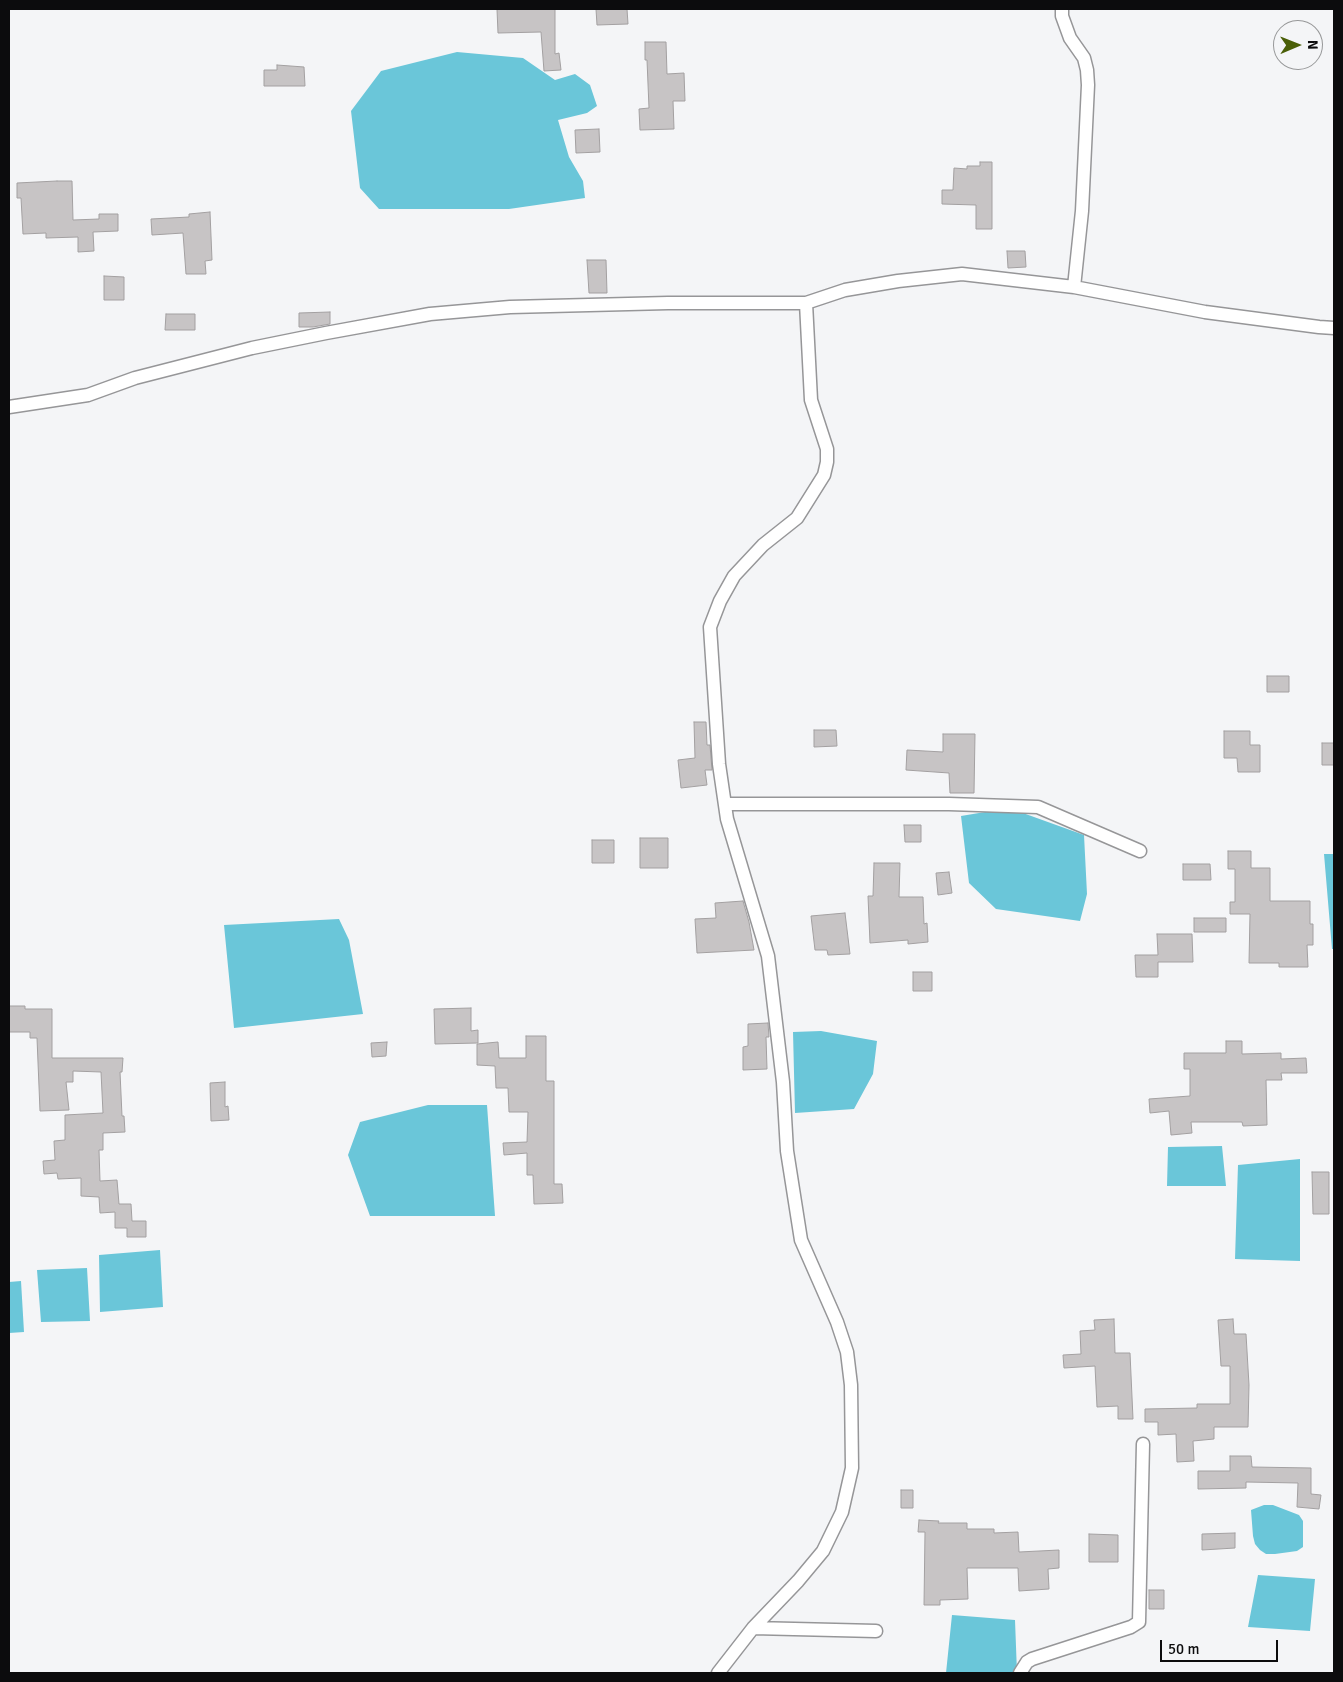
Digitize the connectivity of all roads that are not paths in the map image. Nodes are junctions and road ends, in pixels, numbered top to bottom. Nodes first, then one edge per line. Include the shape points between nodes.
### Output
1 (1062, 9) edge
2 (1074, 287) junction
3 (806, 302) junction
4 (1334, 328) edge
5 (9, 407) edge
6 (725, 804) junction
7 (1140, 851) dead end
8 (1143, 1444) dead end
9 (753, 1628) junction
10 (876, 1631) dead end
11 (718, 1673) edge
12 (1020, 1673) edge

1 - 2 street via 1070,38 1084,58 1088,85 1082,211
2 - 3 street via 962,274 846,290
2 - 4 street via 1205,312
3 - 5 street via 668,302 430,314 252,348 136,378 88,395
3 - 6 street via 811,400 827,448 827,462 824,475 797,518 763,545 734,576 710,627 719,764
6 - 7 street via 1038,807
6 - 9 street via 768,956 783,1082 787,1151 801,1240 837,1322 847,1352 851,1385 852,1468 842,1512 823,1551
8 - 12 street via 1139,1622 1032,1659
9 - 10 street
9 - 11 street

